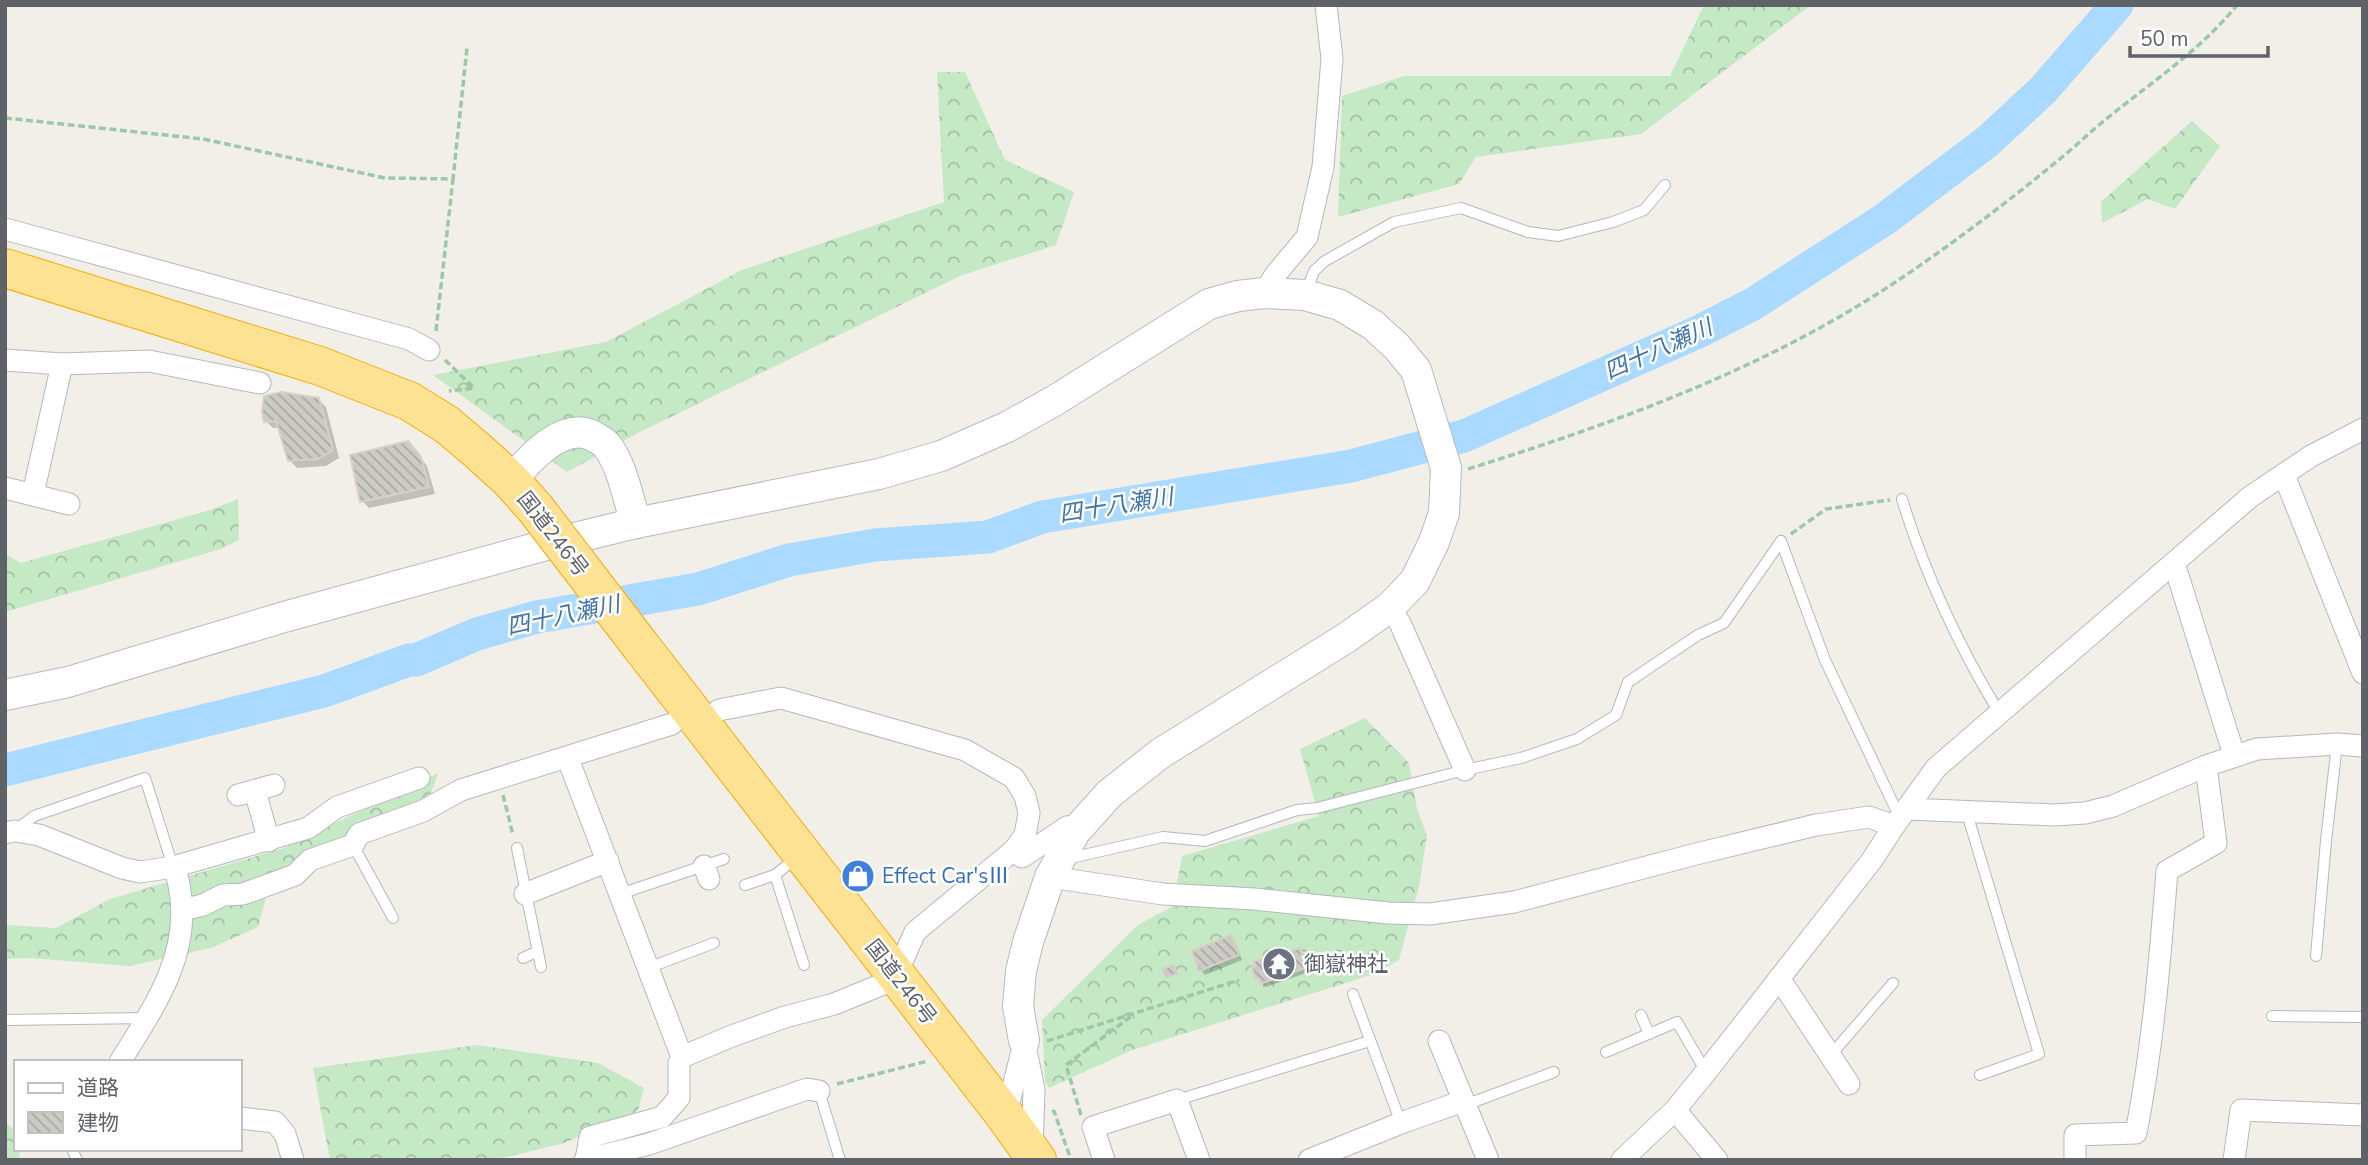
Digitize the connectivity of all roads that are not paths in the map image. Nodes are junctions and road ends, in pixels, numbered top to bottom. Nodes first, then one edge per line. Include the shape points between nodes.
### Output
1 (1326, 5) edge
2 (1665, 185) dead end
3 (5, 229) edge
4 (5, 268) edge
5 (1264, 293) junction
6 (1305, 295) junction
7 (430, 348) road end
8 (5, 360) edge
9 (62, 364) junction
10 (260, 383) dead end
11 (2363, 429) edge
12 (2284, 475) junction
13 (5, 488) edge
14 (33, 495) junction
15 (523, 495) junction
16 (1902, 499) road end
17 (69, 504) dead end
18 (636, 523) junction
19 (2174, 563) junction
20 (1390, 607) junction
21 (2363, 673) edge
22 (5, 695) edge
23 (719, 710) dead end
24 (2000, 714) junction
25 (672, 724) dead end
26 (2337, 744) junction
27 (2363, 746) edge
28 (2234, 755) junction
29 (568, 759) junction
30 (2206, 766) junction
31 (1465, 770) junction
32 (419, 778) dead end
33 (255, 790) dead end
34 (1966, 810) junction
35 (1900, 818) junction
36 (10, 832) edge
37 (1075, 832) junction
38 (269, 841) junction
39 (353, 845) junction
40 (517, 848) road end
41 (1014, 850) junction
42 (608, 861) junction
43 (788, 864) junction
44 (173, 867) junction
45 (712, 868) dead end
46 (1055, 868) junction
47 (745, 885) dead end
48 (525, 894) junction
49 (621, 894) junction
50 (182, 910) junction
51 (393, 918) dead end
52 (714, 943) dead end
53 (538, 951) junction
54 (2316, 956) dead end
55 (523, 958) dead end
56 (804, 965) dead end
57 (541, 967) dead end
58 (648, 968) junction
59 (896, 975) junction
60 (1779, 978) junction
61 (1893, 984) dead end
62 (1353, 994) dead end
63 (1641, 1015) dead end
64 (2272, 1016) dead end
65 (2363, 1017) edge
66 (146, 1018) junction
67 (5, 1020) edge
68 (1649, 1034) junction
69 (1370, 1041) junction
70 (1438, 1041) dead end
71 (1025, 1045) junction
72 (1606, 1052) dead end
73 (1830, 1056) junction
74 (682, 1057) junction
75 (121, 1060) edge
76 (1554, 1072) dead end
77 (1706, 1072) junction
78 (1980, 1076) dead end
79 (1849, 1084) dead end
80 (819, 1091) joint
81 (1177, 1100) junction
82 (1464, 1103) junction
83 (1675, 1110) junction
84 (1003, 1112) junction
85 (2363, 1115) edge
86 (242, 1118) edge
87 (1401, 1123) junction
88 (652, 1152) edge
89 (1034, 1156) edge
90 (293, 1160) edge
91 (585, 1160) edge
92 (840, 1160) edge
93 (1104, 1160) edge
94 (1199, 1160) edge
95 (1309, 1160) edge
96 (1488, 1160) edge
97 (1622, 1160) edge
98 (1717, 1160) edge
99 (2075, 1160) edge
100 (2234, 1160) edge

1 - 5 street via 1332,60 1323,167 1307,237
2 - 6 lane via 1644,210 1559,236 1528,232 1461,208 1394,222 1325,261 1314,271
3 - 7 street
4 - 15 highway, 国道246号 via 320,366 409,401 446,424
5 - 6 street
5 - 18 street via 1209,304 1054,401 941,456 880,474
6 - 20 street via 1340,305 1373,325 1416,370 1446,472 1444,513 1434,542 1415,581
8 - 9 street
9 - 10 street via 149,361
9 - 14 street
11 - 12 street
12 - 19 street via 2250,497
12 - 21 street
13 - 14 street
14 - 17 street
15 - 18 street via 526,462 570,432 586,432 607,444
15 - 43 highway, 国道246号, bridge via 640,645
16 - 24 lane via 1914,539 1947,612
18 - 22 street via 284,617 68,682
19 - 24 street
19 - 28 street
20 - 31 street
20 - 37 street via 1161,753 1109,794
23 - 41 street via 781,698 965,750 1014,778 1025,796 1029,813 1025,835
24 - 35 street via 1936,768
25 - 29 street
26 - 27 street
26 - 28 street via 2257,749
26 - 54 lane
28 - 30 street
29 - 39 street via 461,790 423,811 359,834
29 - 42 street
30 - 34 street via 2113,806 2085,813
30 - 99 street via 2216,843 2167,871 2156,1008 2136,1133 2075,1135
31 - 35 lane via 1577,739 1616,715 1628,682 1731,616 1781,541 1825,660
31 - 46 lane via 1297,810 1206,841 1163,837 1103,849
32 - 38 street via 337,807 308,828
33 - 38 street
34 - 35 street
34 - 78 lane via 2039,1054
35 - 46 street via 1869,817 1816,825 1514,902 1430,915 1163,894
35 - 60 street
36 - 44 street via 40,835 122,869 139,872
36 - 44 lane via 34,816 145,778
37 - 41 street via 1067,827 1022,857
37 - 46 street
38 - 44 street
39 - 50 street via 310,859 295,875
39 - 51 lane
40 - 48 lane
41 - 59 street via 915,932
42 - 48 street
42 - 49 street
43 - 47 lane
43 - 56 lane
43 - 59 highway, 国道246号
44 - 50 street
45 - 49 lane
46 - 71 street via 1021,971 1018,1006
48 - 53 lane
49 - 58 street
50 - 66 street via 180,941 170,976
52 - 58 lane
53 - 55 lane
53 - 57 lane
58 - 74 street
59 - 74 street via 834,1004 785,1017
59 - 84 highway, 国道246号
60 - 73 street
60 - 77 street
61 - 73 lane
62 - 69 lane
63 - 68 lane
64 - 65 lane
66 - 67 lane
66 - 75 street
68 - 72 lane
68 - 77 lane via 1677,1022
69 - 81 lane
69 - 87 lane
70 - 82 street
71 - 84 street
71 - 89 street via 1034,1089
73 - 79 street
74 - 91 street via 679,1098 663,1117 590,1137
76 - 82 lane
77 - 83 street
80 - 88 street via 807,1089
80 - 92 lane
81 - 93 street via 1093,1127
81 - 94 street
82 - 87 street
82 - 96 street
83 - 97 street
83 - 98 street
84 - 89 highway, 国道246号
85 - 100 street via 2241,1110
86 - 90 street via 275,1122 285,1134
87 - 95 street
88 - 91 street

